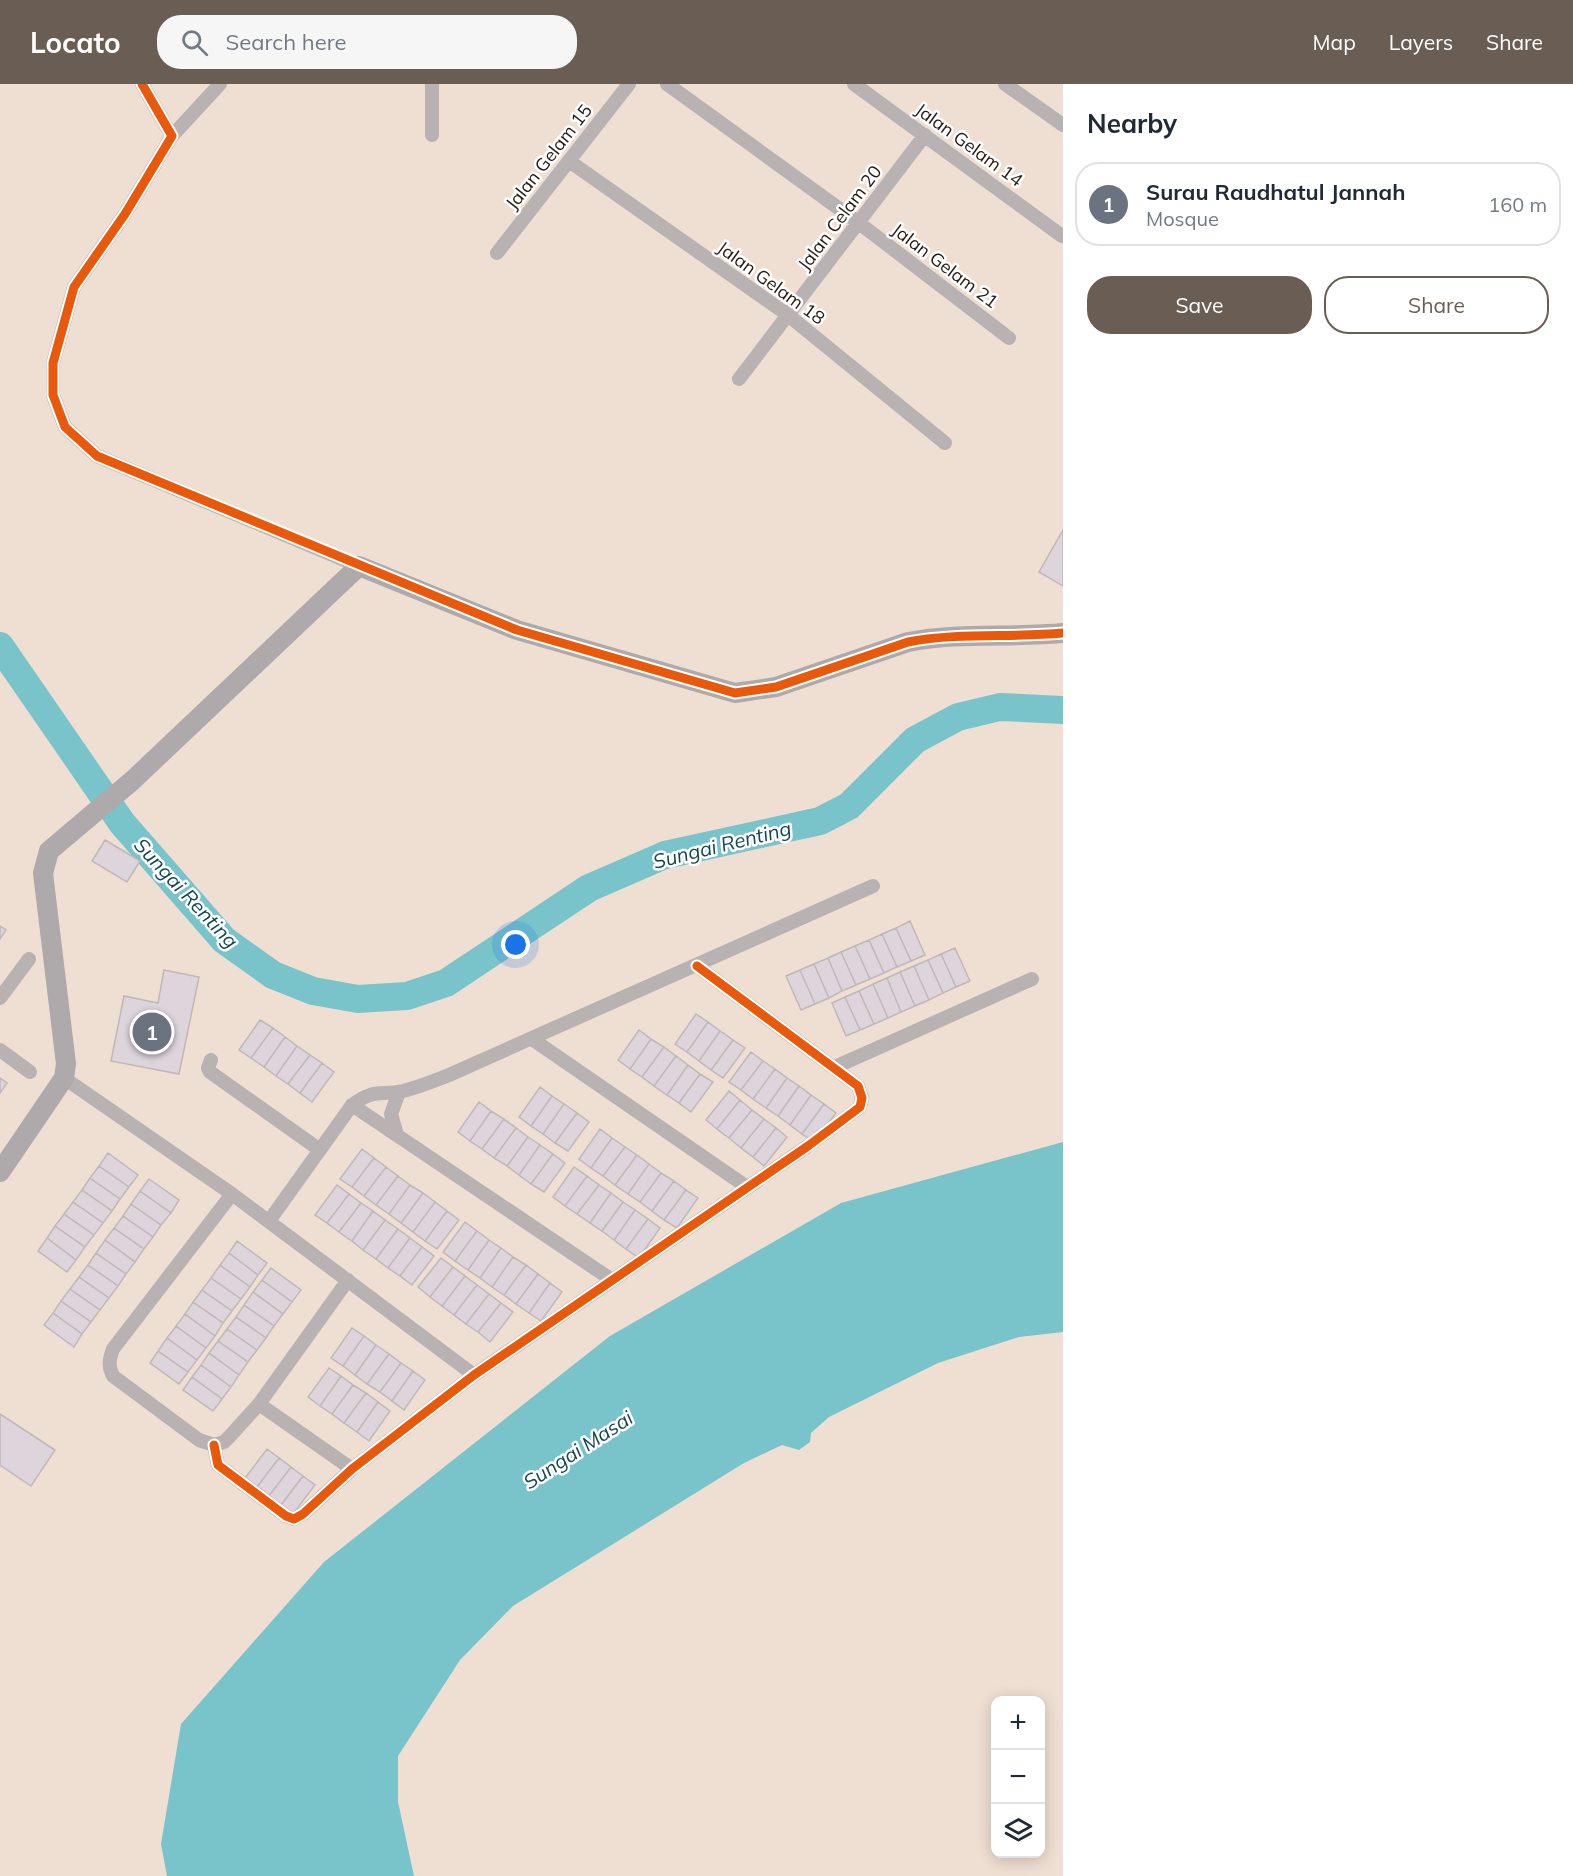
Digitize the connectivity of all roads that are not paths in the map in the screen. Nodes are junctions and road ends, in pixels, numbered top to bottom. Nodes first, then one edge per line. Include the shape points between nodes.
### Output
1 (142, 84) edge
2 (220, 84) edge
3 (432, 84) edge
4 (629, 84) edge
5 (667, 84) edge
6 (854, 84) edge
7 (1005, 84) edge
8 (1063, 125) edge
9 (432, 135) dead end
10 (925, 135) junction
11 (172, 136) junction
12 (569, 161) junction
13 (859, 223) junction
14 (1062, 236) edge
15 (497, 253) dead end
16 (788, 315) junction
17 (1009, 338) dead end
18 (739, 379) dead end
19 (945, 443) dead end
20 (358, 566) junction
21 (1063, 633) edge
22 (873, 886) dead end
23 (29, 958) dead end
24 (697, 966) junction
25 (1032, 979) dead end
26 (0, 998) edge
27 (532, 1039) junction
28 (0, 1050) edge
29 (211, 1060) dead end
30 (835, 1067) junction
31 (30, 1072) dead end
32 (64, 1078) junction
33 (399, 1092) junction
34 (352, 1105) junction
35 (397, 1135) junction
36 (320, 1150) junction
37 (0, 1172) edge
38 (747, 1187) junction
39 (232, 1194) junction
40 (268, 1221) junction
41 (348, 1280) junction
42 (612, 1280) junction
43 (474, 1375) junction
44 (259, 1404) junction
45 (214, 1445) junction
46 (352, 1469) junction

1 - 11 street
2 - 11 street
3 - 9 street
4 - 12 street, Jalan Gelam 15
5 - 13 street, Jalan Gelam 21
6 - 10 street, Jalan Gelam 14
7 - 8 street
10 - 13 street, Jalan Celam 20
10 - 14 street, Jalan Gelam 14
11 - 20 street via 125,214 74,287 53,363 53,395 65,427 97,456
12 - 15 street, Jalan Gelam 15
12 - 16 street, Jalan Gelam 18
13 - 16 street, Jalan Celam 20
13 - 17 street, Jalan Gelam 21
16 - 18 street, Jalan Celam 20
16 - 19 street, Jalan Gelam 18
20 - 21 street via 517,630 735,693 776,687 928,638
20 - 32 street via 133,780 49,851 43,873 66,1064
22 - 24 street
23 - 26 street
24 - 27 street
24 - 30 street
25 - 30 street
27 - 33 street
27 - 38 street
28 - 31 street
29 - 36 street via 210,1072
30 - 38 street via 858,1086 860,1107
32 - 37 street
32 - 39 street
33 - 34 street via 370,1093
33 - 35 street via 391,1114
34 - 35 street
34 - 36 street
35 - 42 street
36 - 40 street
38 - 42 street
39 - 40 street
39 - 45 street via 109,1359 113,1376 199,1440
40 - 41 street
41 - 43 street
41 - 44 street
42 - 43 street
43 - 46 street
44 - 45 street via 224,1442
44 - 46 street
45 - 46 street via 218,1465 294,1519

